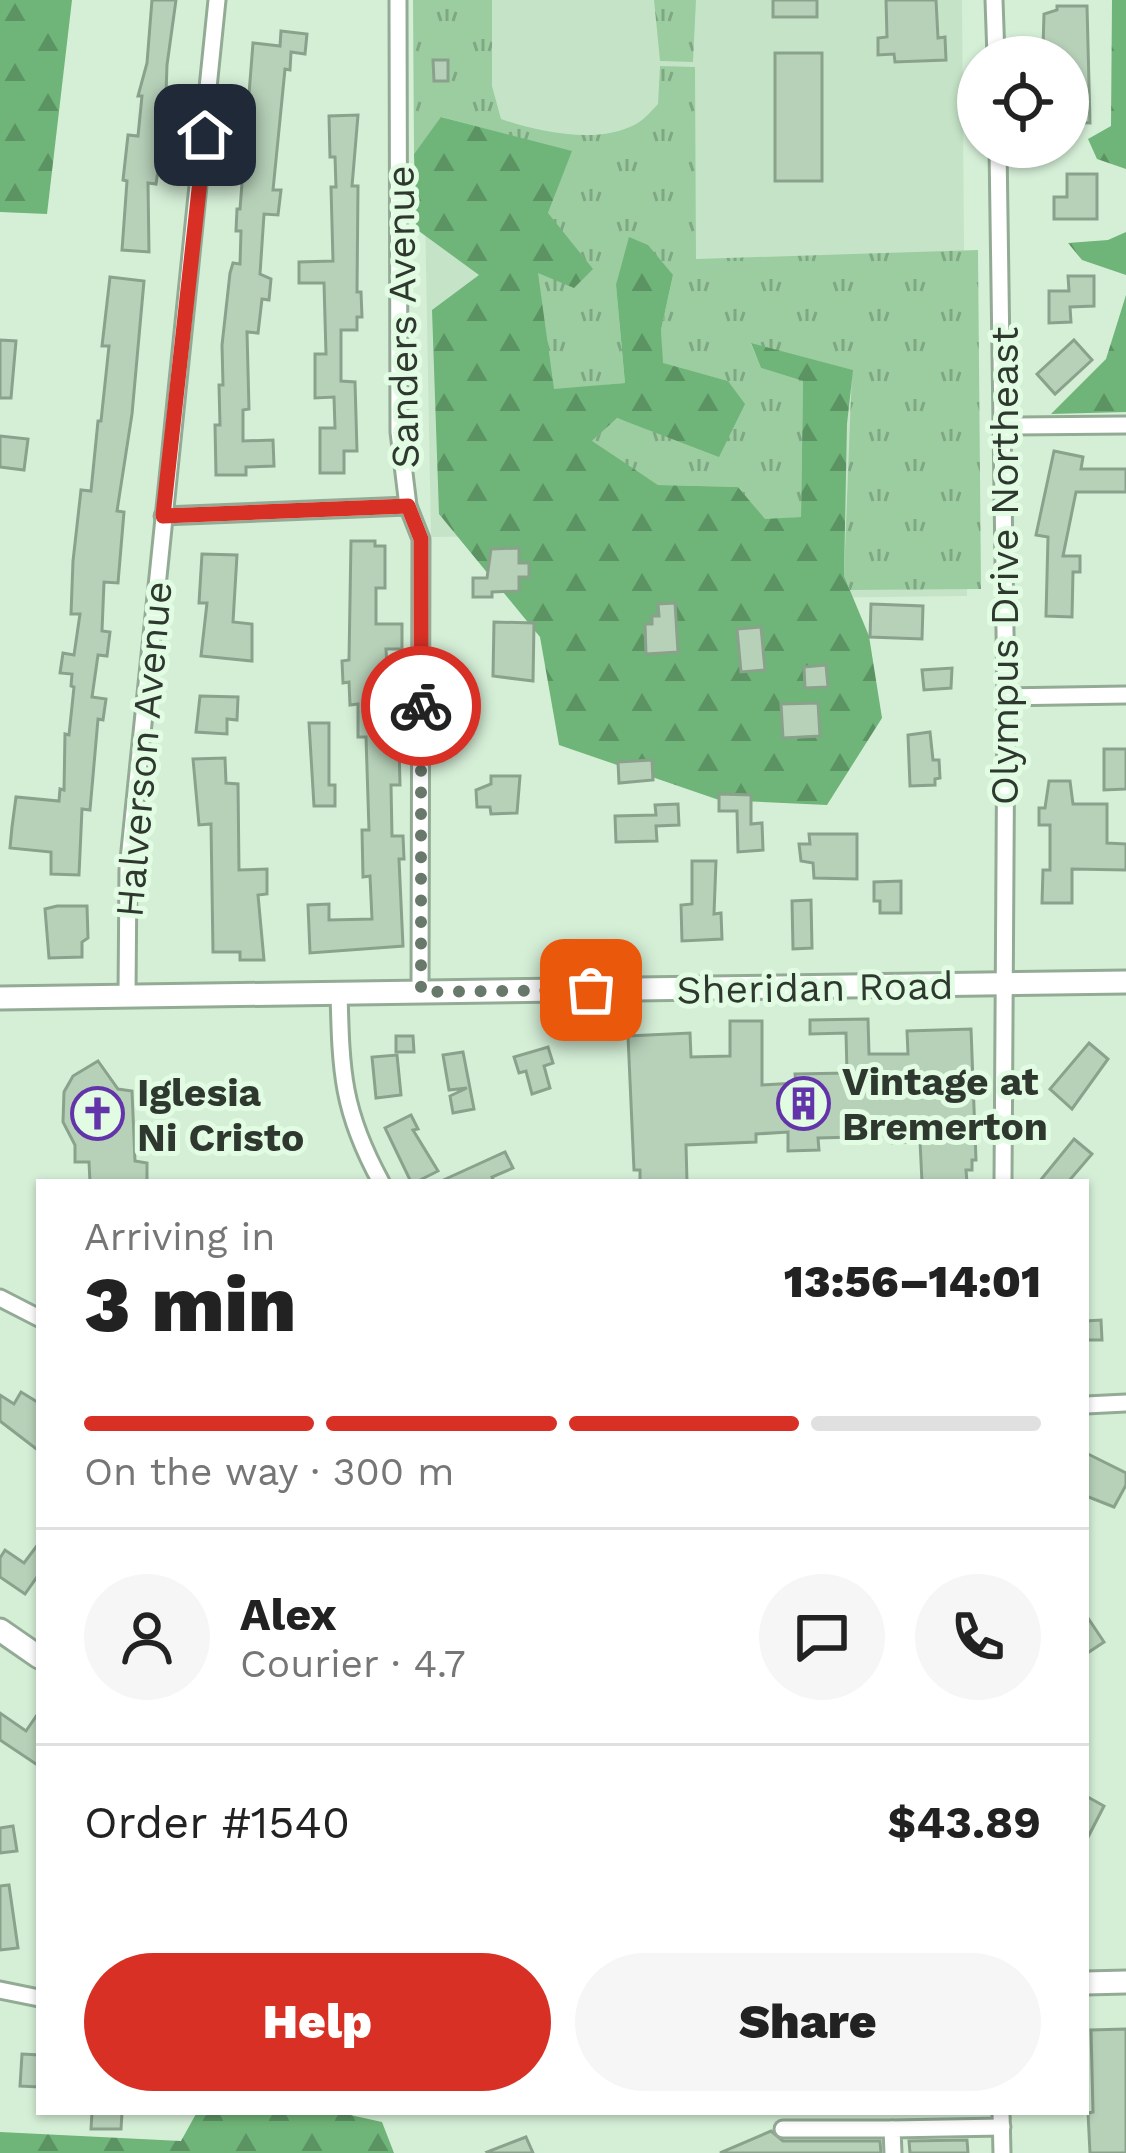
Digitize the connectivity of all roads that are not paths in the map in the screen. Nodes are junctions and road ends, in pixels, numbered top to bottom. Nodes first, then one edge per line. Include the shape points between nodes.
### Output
1 (218, 0) edge
2 (398, 0) edge
3 (994, 0) edge
4 (995, 36) edge
5 (999, 168) edge
6 (1126, 425) edge
7 (1005, 426) junction
8 (408, 506) junction
9 (163, 516) junction
10 (1126, 694) edge
11 (1006, 697) junction
12 (1126, 982) edge
13 (1004, 984) junction
14 (421, 992) junction
15 (339, 993) junction
16 (127, 996) junction
17 (0, 998) edge
18 (379, 1179) edge
19 (1003, 1179) edge
20 (0, 1298) edge
21 (36, 1316) edge
22 (1126, 1403) edge
23 (1089, 1405) edge
24 (0, 1630) edge
25 (36, 1656) edge
26 (1126, 1982) edge
27 (1089, 1983) edge
28 (0, 1990) edge
29 (36, 1997) edge
30 (1001, 2120) edge
31 (783, 2129) dead end
32 (892, 2129) junction
33 (892, 2153) edge
34 (1002, 2153) edge

1 - 9 street, Halverson Avenue
2 - 8 street, Sanders Avenue via 399,432
3 - 4 street
5 - 7 street, Olympus Drive Northeast
6 - 7 street
7 - 11 street, Olympus Drive Northeast
8 - 9 street
8 - 14 street, Sanders Avenue via 421,539
9 - 16 street, Halverson Avenue via 128,870
10 - 11 street
11 - 13 street, Olympus Drive Northeast
12 - 13 main road, Sheridan Road
13 - 14 main road, Sheridan Road
13 - 19 street, Olympus Drive Northeast
14 - 15 main road, Sheridan Road
15 - 16 main road, Sheridan Road
15 - 18 street via 346,1096
16 - 17 main road, Sheridan Road
20 - 21 street
22 - 23 street
24 - 25 main road
26 - 27 main road
28 - 29 street
30 - 32 street
30 - 34 street
31 - 32 street
32 - 33 street

